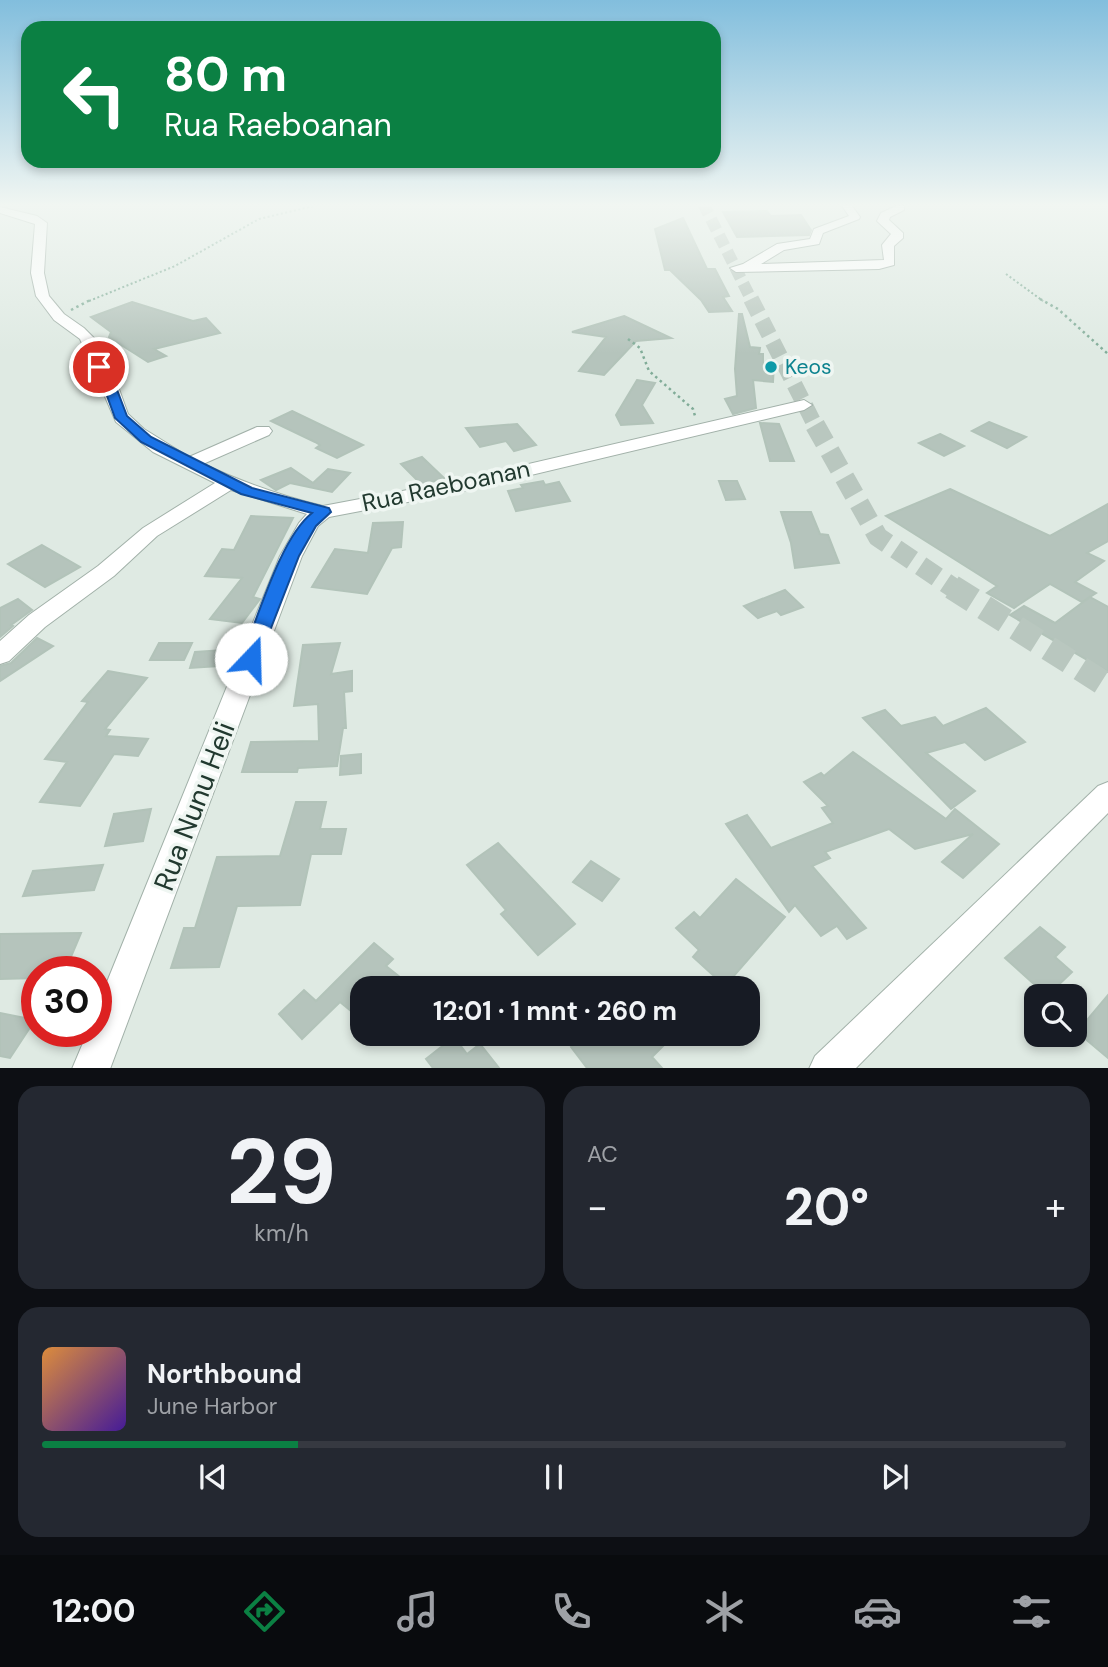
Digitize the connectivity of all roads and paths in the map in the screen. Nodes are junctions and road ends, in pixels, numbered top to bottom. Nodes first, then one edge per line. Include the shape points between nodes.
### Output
1 (39, 253) edge
2 (199, 253) edge
3 (770, 253) edge
4 (889, 253) edge
5 (1006, 274) dead end
6 (58, 316) junction
7 (628, 339) dead end
8 (1108, 354) edge
9 (804, 405) dead end
10 (699, 428) junction
11 (263, 431) dead end
12 (190, 463) junction
13 (230, 482) junction
14 (314, 504) junction
15 (0, 655) edge
16 (1108, 794) edge
17 (91, 1068) edge
18 (829, 1068) edge

1 - 6 street, Rua Raeboanan via 36,285
2 - 6 path
3 - 4 street via 741,268 879,265 890,262
5 - 8 path via 1058,309
6 - 12 street, Rua Raeboanan via 86,337 121,418 146,440
7 - 10 path via 640,348 649,371 693,409
9 - 10 street, Rua Raeboanan
10 - 14 street, Rua Raeboanan via 455,487
11 - 12 street
12 - 13 street, Rua Raeboanan
13 - 14 street, Rua Raeboanan via 247,491
13 - 15 street via 150,531
14 - 17 street, Rua Nunu Heli
16 - 18 street

